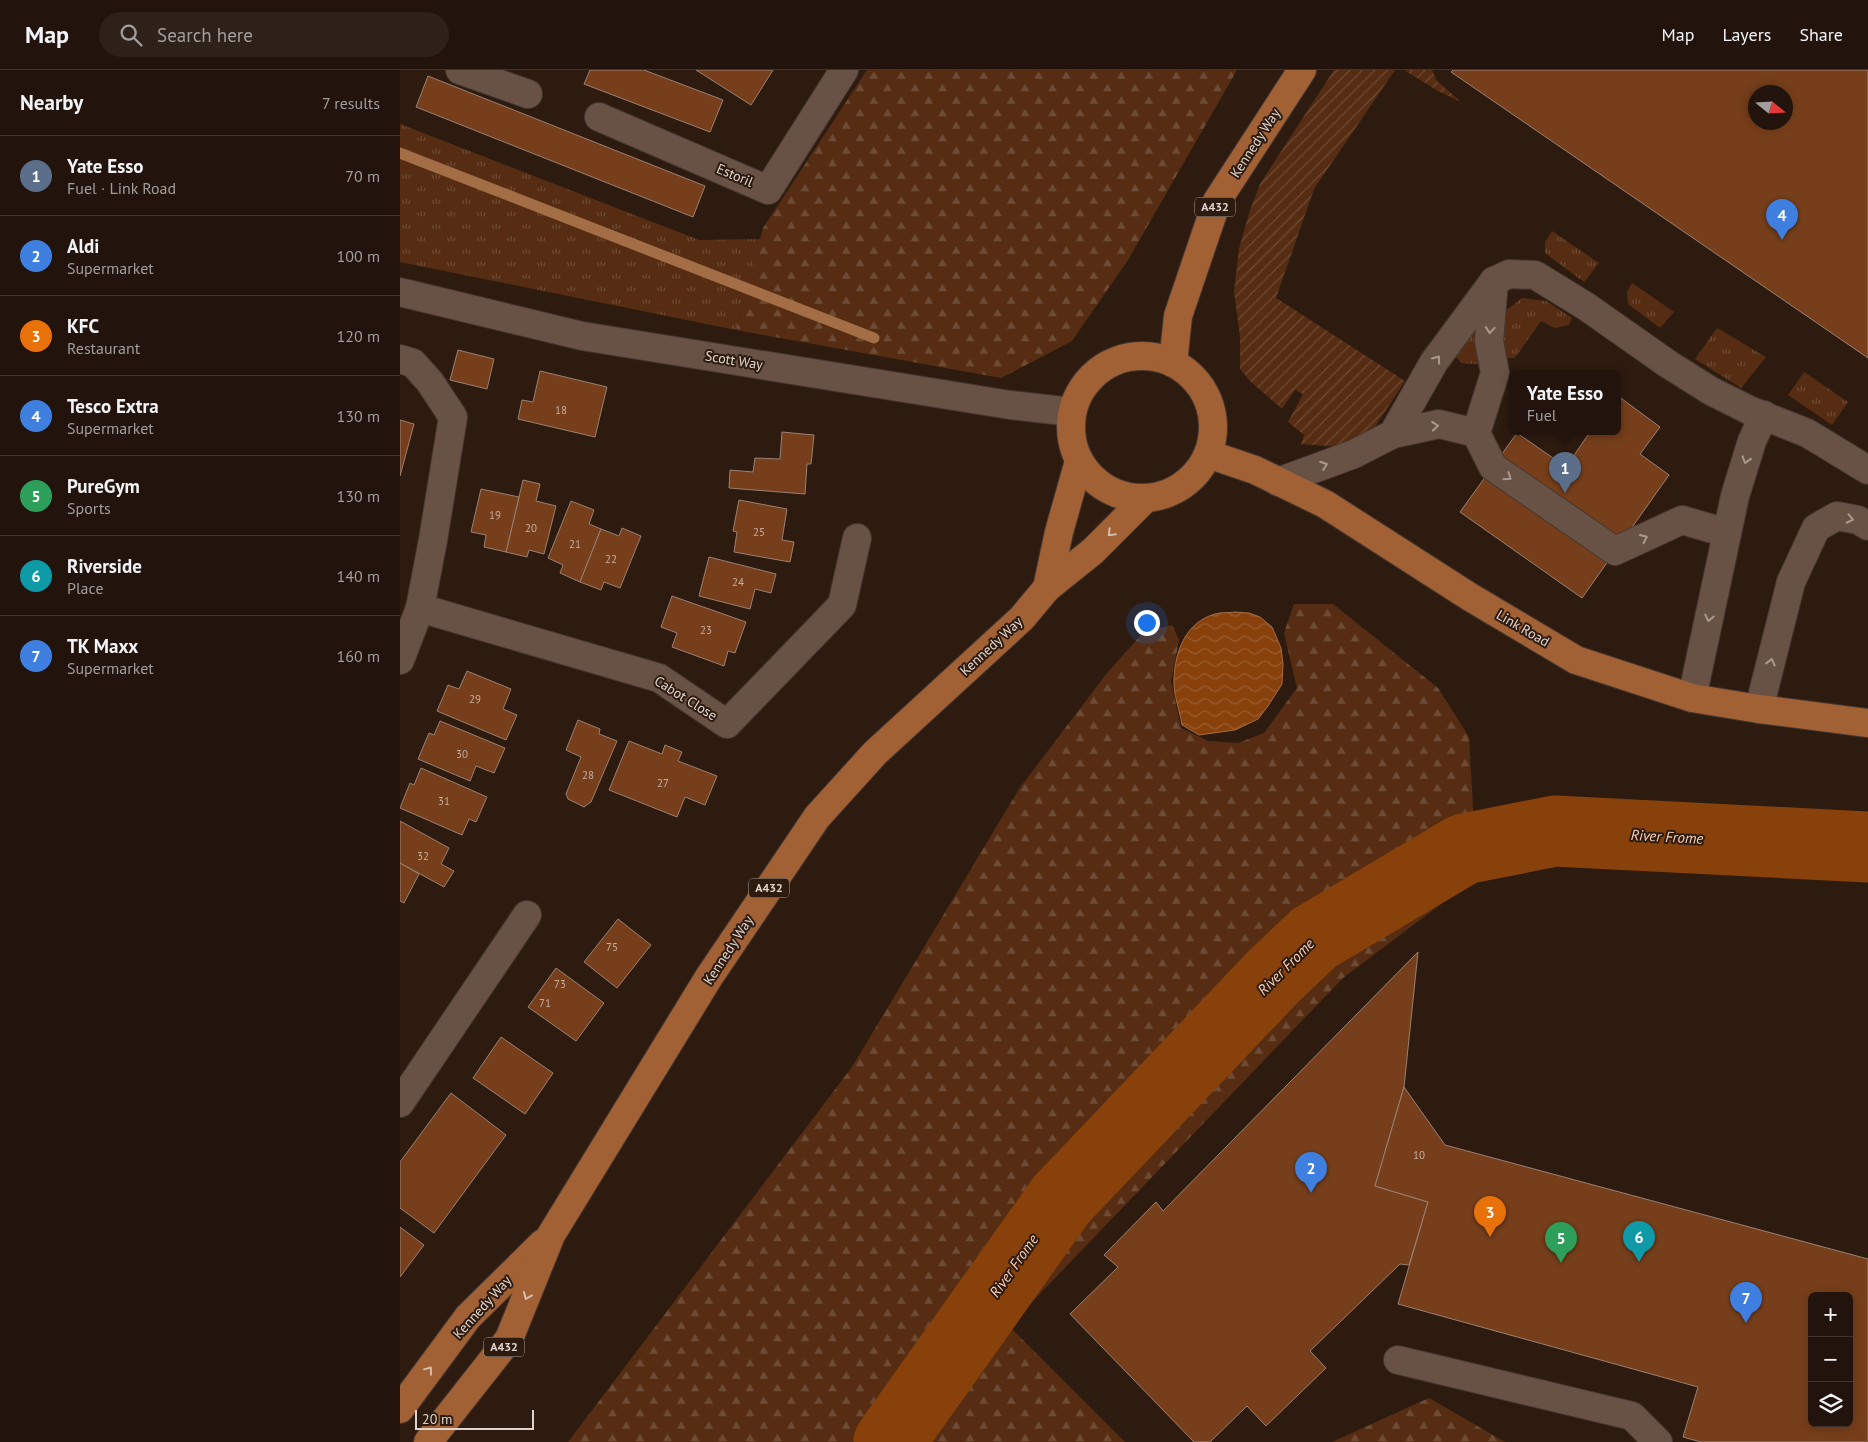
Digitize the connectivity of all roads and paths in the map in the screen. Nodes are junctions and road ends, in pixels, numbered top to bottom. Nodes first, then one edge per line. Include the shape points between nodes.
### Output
1 (460, 70) edge
2 (844, 70) edge
3 (1302, 70) edge
4 (528, 94) dead end
5 (599, 118) dead end
6 (1494, 281) junction
7 (400, 292) edge
8 (400, 359) edge
9 (1173, 363) junction
10 (1072, 412) junction
11 (1764, 415) junction
12 (1476, 433) junction
13 (1393, 434) junction
14 (1208, 454) junction
15 (1080, 462) junction
16 (1868, 470) edge
17 (1278, 482) junction
18 (1145, 499) junction
19 (1868, 526) edge
20 (1727, 533) junction
21 (857, 538) dead end
22 (1047, 588) junction
23 (420, 608) junction
24 (400, 660) edge
25 (1692, 698) junction
26 (1759, 710) junction
27 (1868, 723) edge
28 (527, 915) dead end
29 (400, 1103) edge
30 (551, 1235) junction
31 (1398, 1360) dead end
32 (402, 1405) edge
33 (428, 1442) edge
34 (1658, 1442) edge

1 - 4 street
2 - 5 street, Estoril via 768,190
3 - 9 main road, Kennedy Way / A432 via 1217,201 1178,316
6 - 11 street via 1509,274 1535,275 1711,391
6 -> 12 street via 1488,340 1495,373
13 -> 6 street via 1434,362
7 - 10 street, Scott Way via 582,336 1010,405
8 - 23 street via 413,363 453,417
9 - 10 main road, A432 via 1132,356 1105,366 1084,385
9 - 14 main road, A432 via 1195,379 1209,401 1214,428
10 - 15 main road, A432 via 1071,437
11 - 16 street via 1808,433
11 -> 20 street via 1746,460
13 -> 12 street via 1439,424
12 -> 20 street via 1493,467 1615,551 1682,520
17 -> 13 street via 1354,454
14 - 17 main road, Link Road via 1255,470
14 - 18 main road, A432 via 1193,477 1171,492
15 - 18 main road, A432 via 1096,481 1118,495
15 - 22 main road, Kennedy Way / A432 via 1059,532
17 - 25 main road, Link Road via 1325,504 1576,660
18 -> 22 main road, Kennedy Way / A432 via 1093,551
26 -> 19 street via 1791,582 1816,528 1837,516 1858,520
20 -> 25 street
21 - 23 street, Cabot Close via 842,605 727,724 659,678
22 - 30 main road, Kennedy Way / A432 via 1022,618 876,753 817,817 709,977
23 - 24 street
25 - 26 main road, Link Road
26 - 27 main road, Link Road
28 - 29 street
32 -> 30 main road, Kennedy Way / A432 via 468,1318
30 -> 33 main road, Kennedy Way / A432 via 510,1340
31 - 34 street via 1632,1416

